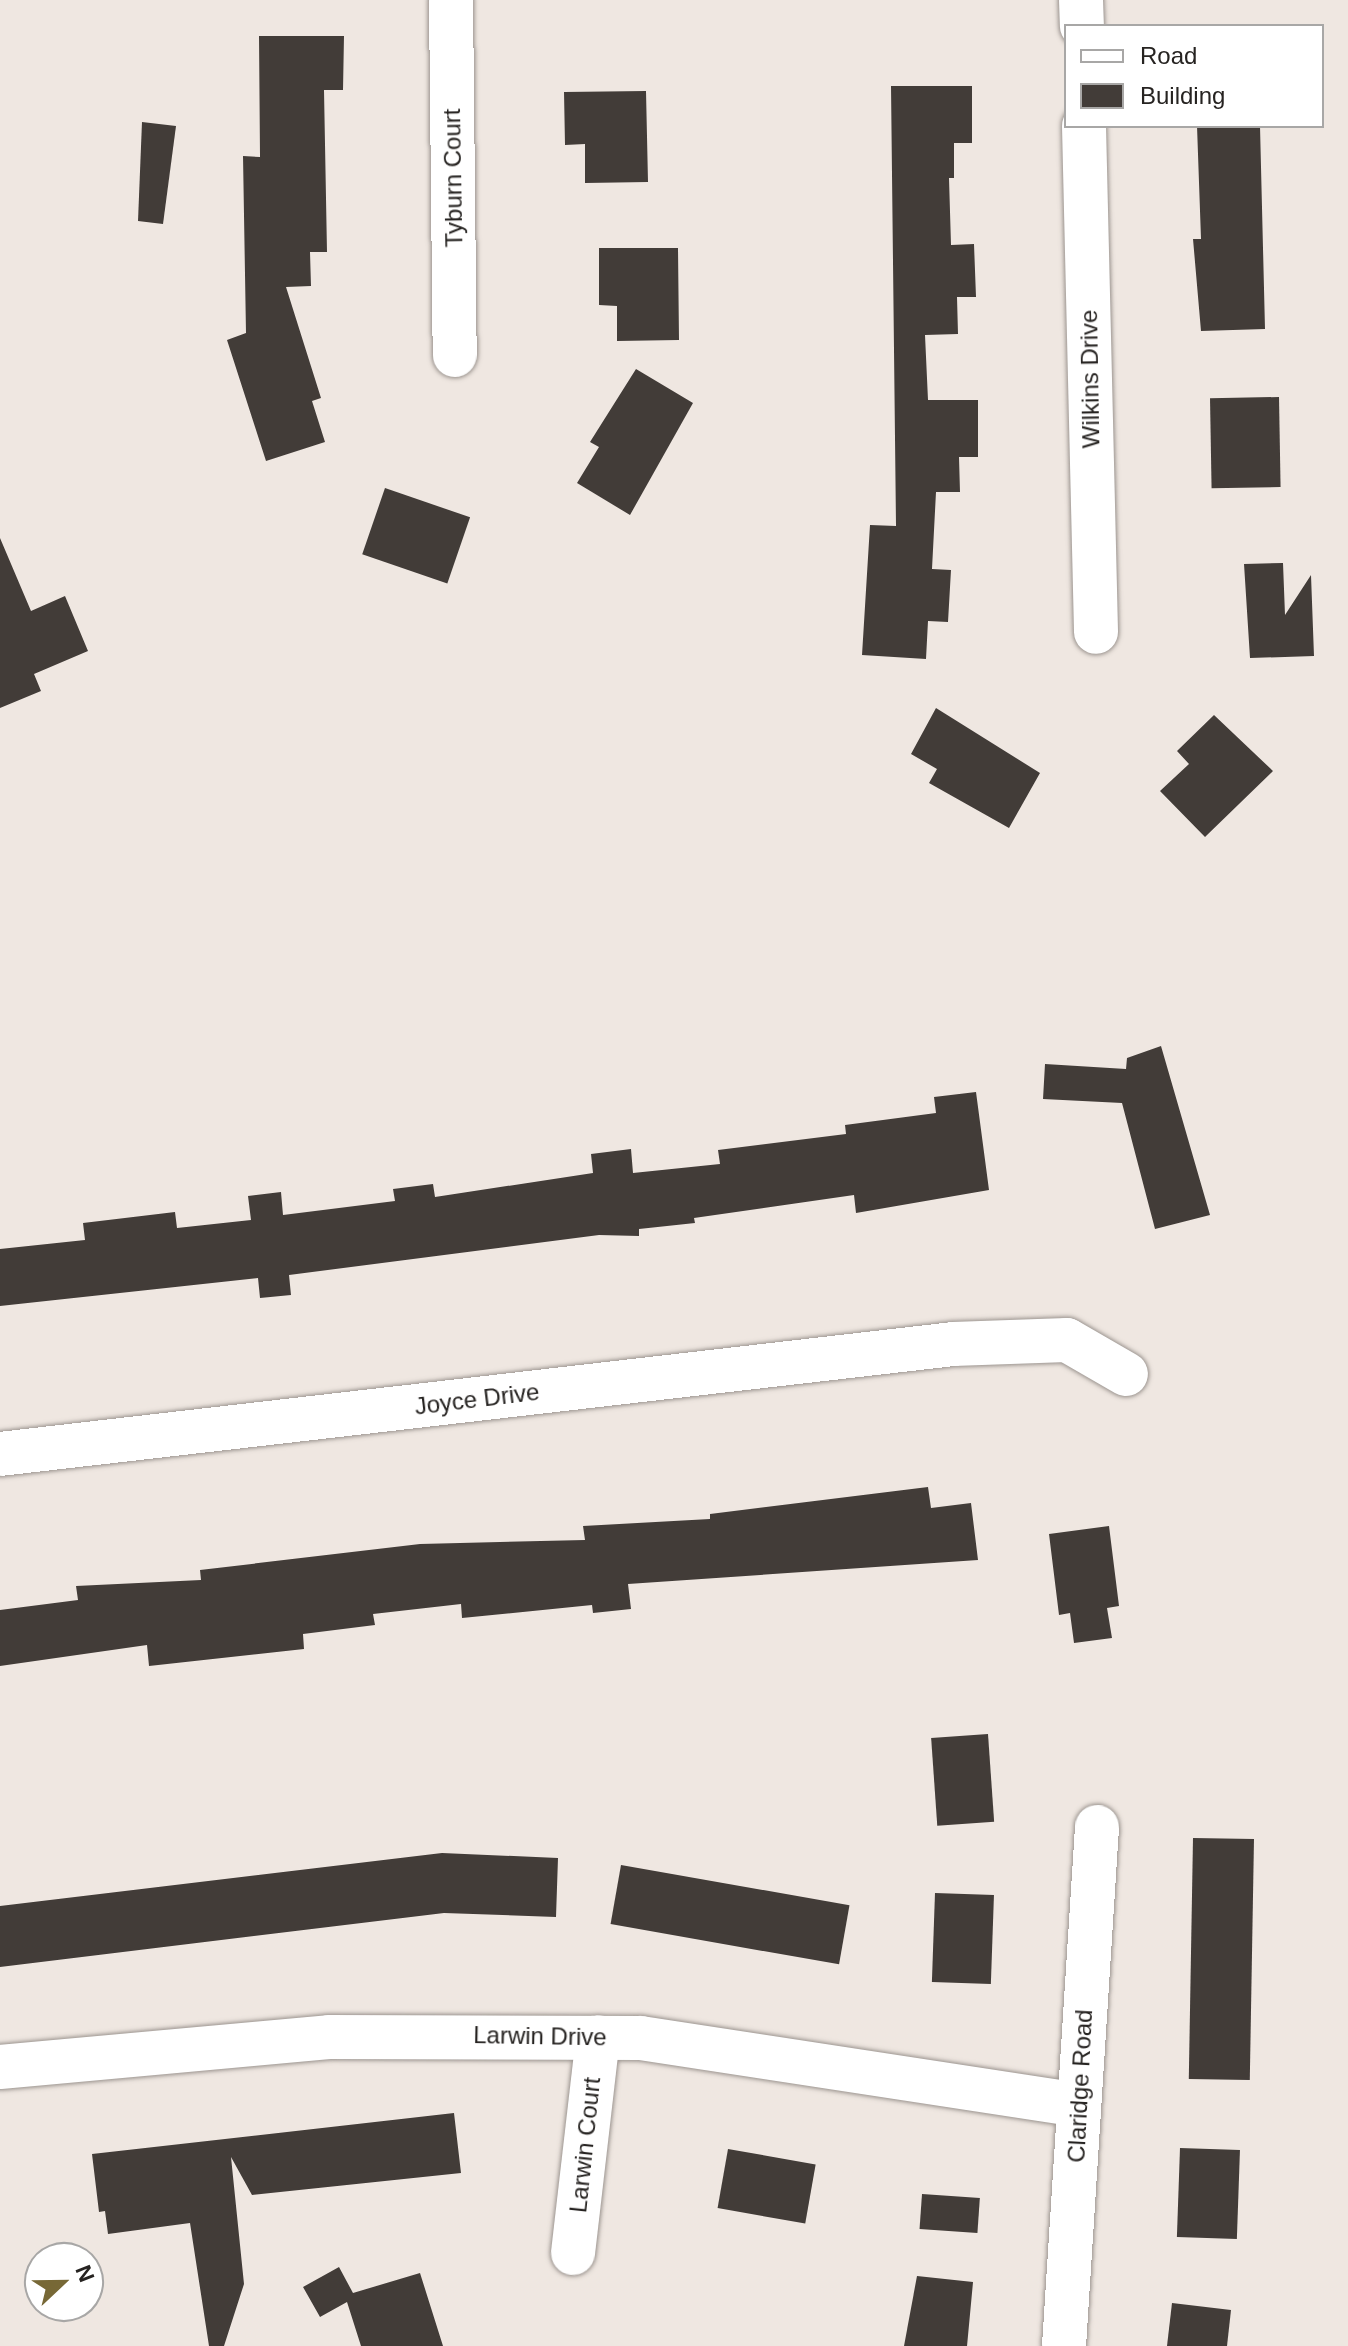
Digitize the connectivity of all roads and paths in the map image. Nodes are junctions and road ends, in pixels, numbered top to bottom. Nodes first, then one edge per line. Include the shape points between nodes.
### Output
1 (451, 0) edge
2 (1081, 0) edge
3 (1082, 24) edge
4 (1084, 128) edge
5 (455, 355) dead end
6 (1096, 632) dead end
7 (1126, 1374) dead end
8 (0, 1454) edge
9 (1097, 1827) dead end
10 (598, 2037) junction
11 (0, 2067) edge
12 (1077, 2105) junction
13 (573, 2253) dead end
14 (1064, 2346) edge

1 - 5 street, Tyburn Court
2 - 3 street
4 - 6 street, Wilkins Drive
7 - 8 street, Joyce Drive via 1067,1340 953,1344
9 - 12 street, Claridge Road
10 - 11 street, Larwin Drive via 329,2037
10 - 12 street, Larwin Drive via 681,2041
10 - 13 street, Larwin Court
12 - 14 street, Claridge Road

